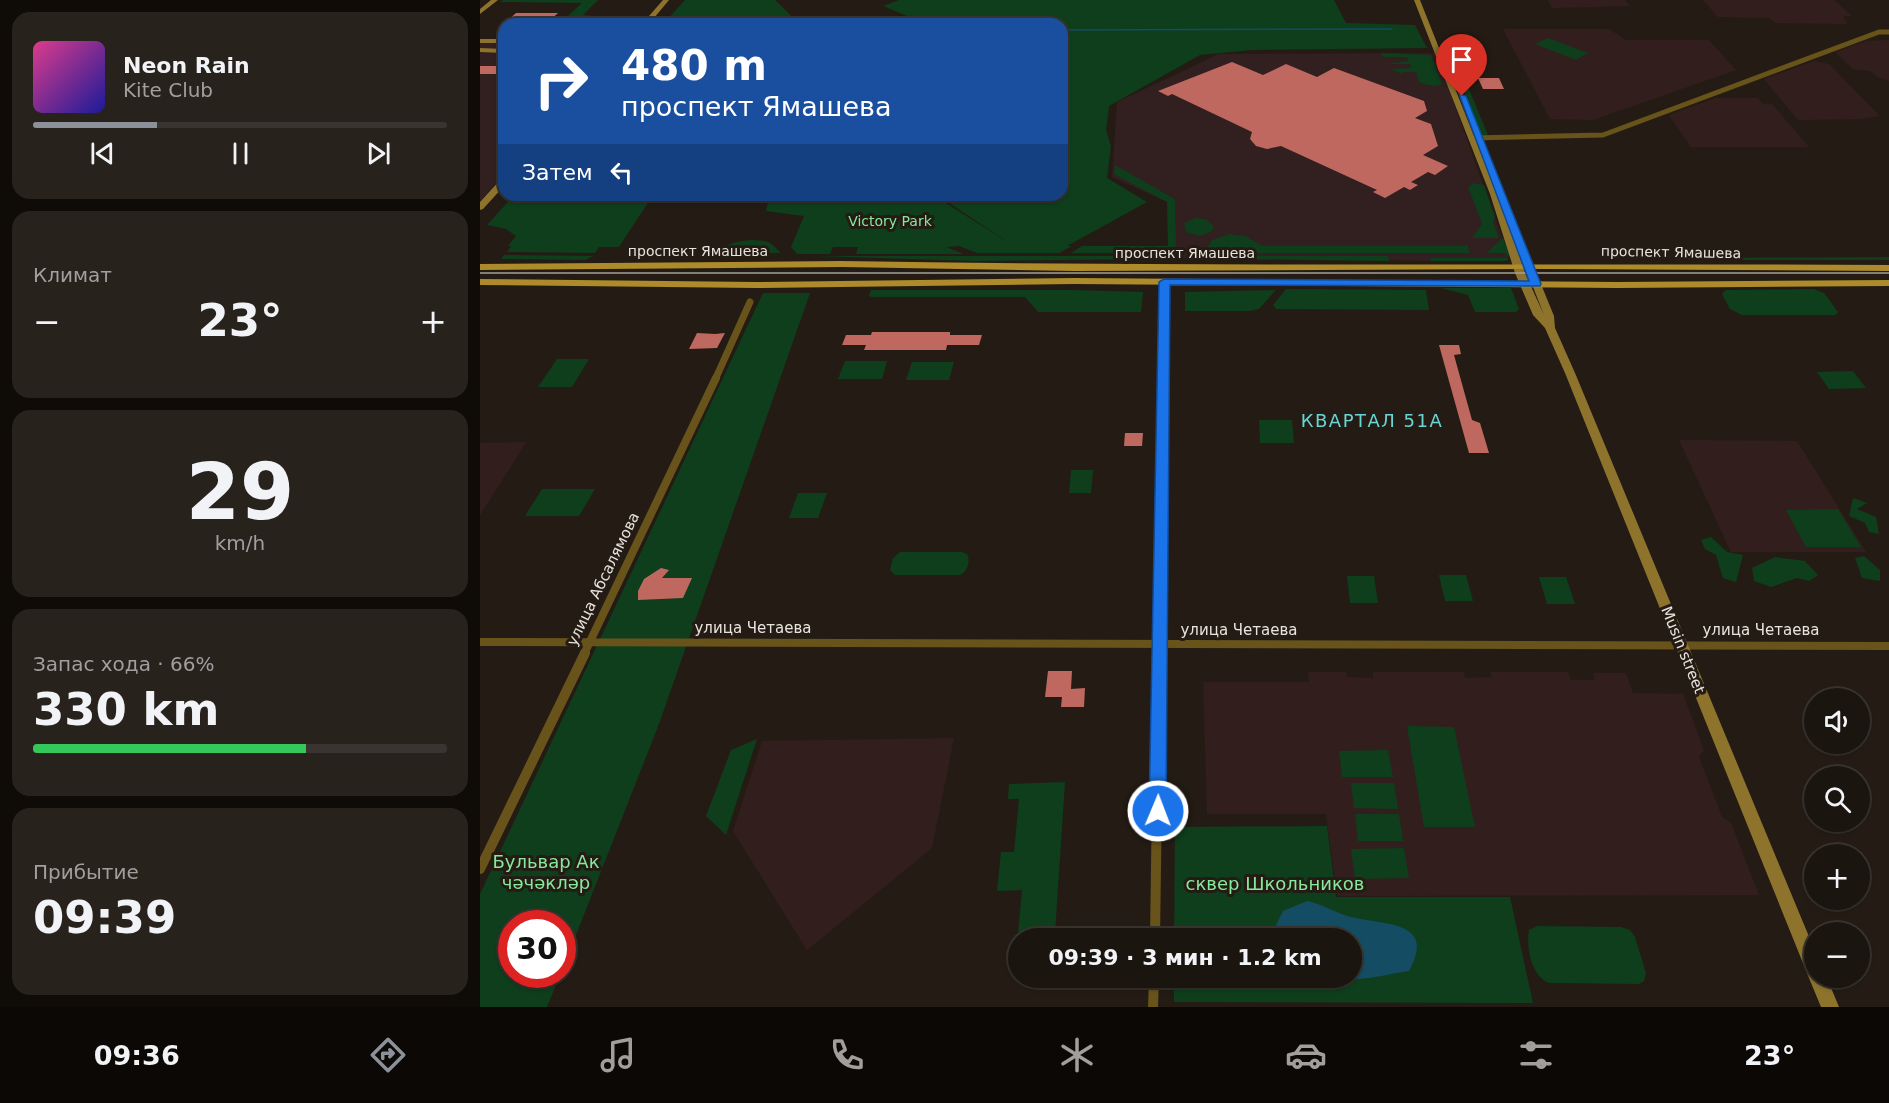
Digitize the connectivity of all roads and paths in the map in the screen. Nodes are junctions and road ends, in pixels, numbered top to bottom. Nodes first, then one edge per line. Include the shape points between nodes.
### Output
1 (495, 0) edge
2 (666, 0) edge
3 (1417, 0) edge
4 (1423, 0) edge
5 (480, 12) edge
6 (650, 18) edge
7 (1889, 32) edge
8 (480, 41) edge
9 (498, 41) edge
10 (480, 50) edge
11 (498, 51) edge
12 (1475, 138) junction
13 (498, 188) edge
14 (480, 209) edge
15 (480, 267) edge
16 (1524, 267) junction
17 (1889, 268) edge
18 (480, 282) edge
19 (1164, 282) junction
20 (1889, 283) edge
21 (1530, 284) junction
22 (750, 302) dead end
23 (480, 642) edge
24 (589, 643) junction
25 (1160, 645) junction
26 (1681, 645) junction
27 (1889, 646) edge
28 (480, 869) edge
29 (1155, 928) edge
30 (1804, 945) edge
31 (1154, 988) edge
32 (1822, 988) edge
33 (1153, 1007) edge
34 (1830, 1007) edge

1 - 5 street
2 - 6 street
3 - 12 street, Musin street
4 - 12 street, Musin street
7 - 12 street via 1879,32 1603,135
8 - 9 street
10 - 11 street
12 - 16 street, Musin street
13 - 14 street
15 - 16 main road, проспект Ямашева
16 - 17 main road, проспект Ямашева
16 - 21 street, Musin street
18 - 19 main road, проспект Ямашева
19 - 21 main road, проспект Ямашева
19 - 25 street
20 - 21 main road, проспект Ямашева
21 - 26 street, Musin street via 1539,317 1550,328
22 - 24 street, улица Абсалямова
23 - 24 street, улица Четаева
24 - 25 street, улица Четаева
24 - 28 street, улица Абсалямова
25 - 26 street, улица Четаева
25 - 29 street
26 - 27 street, улица Четаева
26 - 30 street, Musin street
31 - 33 street
32 - 34 street

